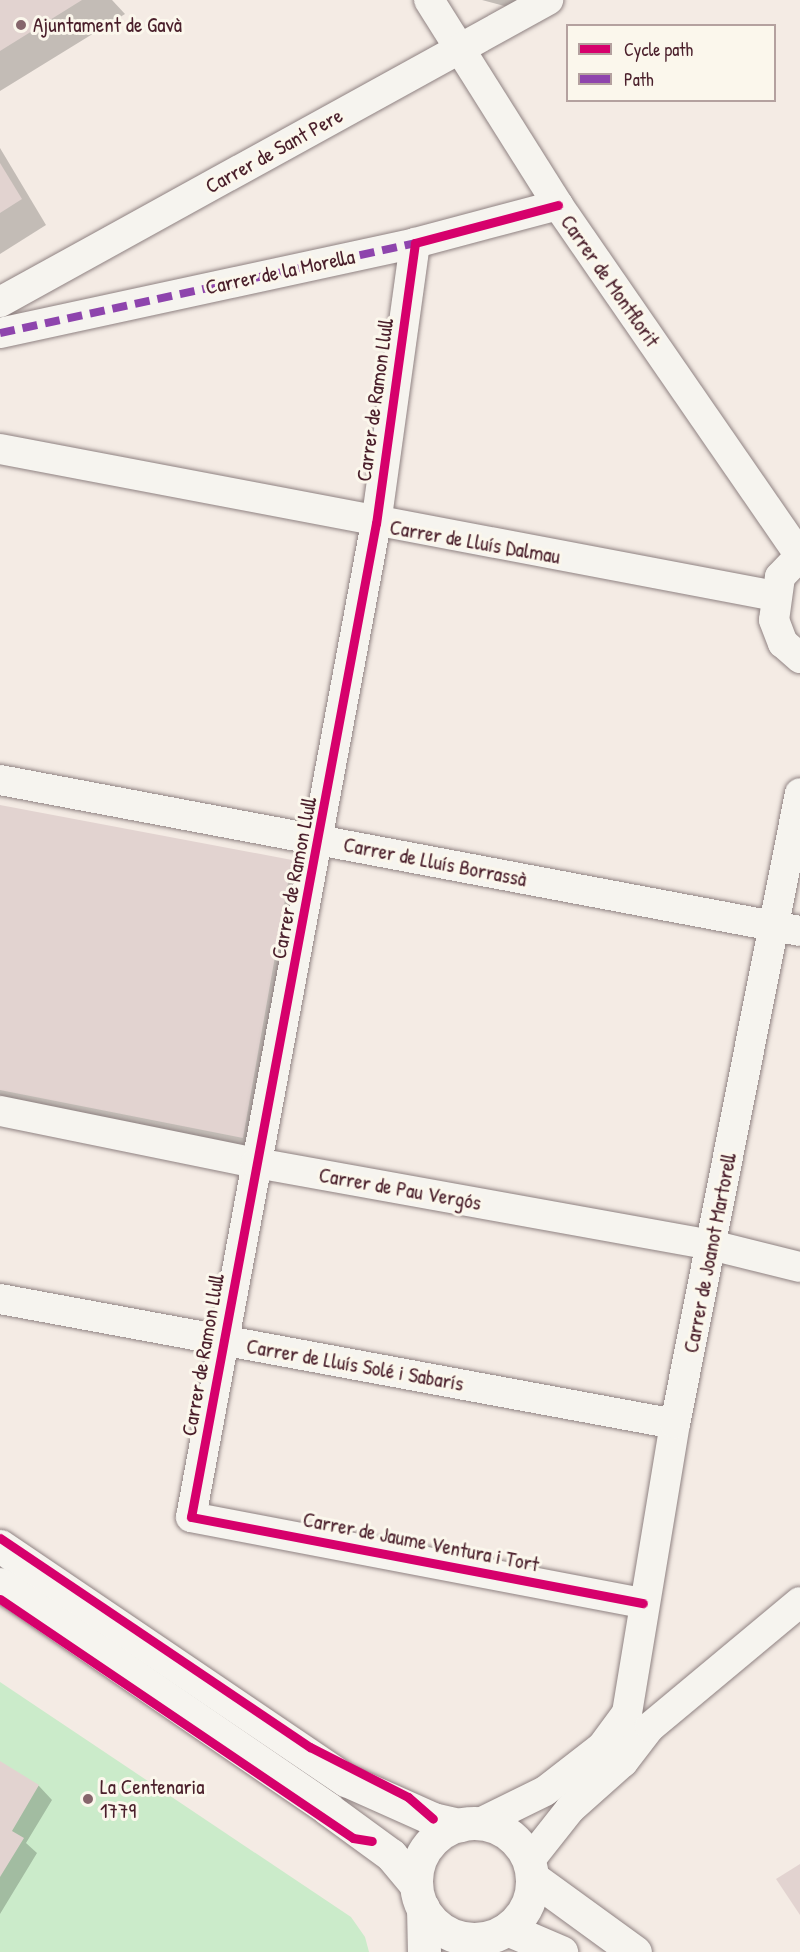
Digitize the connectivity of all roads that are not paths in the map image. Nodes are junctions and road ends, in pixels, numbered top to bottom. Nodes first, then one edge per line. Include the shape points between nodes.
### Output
1 (429, 0) edge
2 (548, 0) edge
3 (461, 49) junction
4 (558, 205) junction
5 (415, 243) junction
6 (0, 302) edge
7 (0, 333) edge
8 (0, 449) edge
9 (376, 523) junction
10 (800, 556) edge
11 (775, 596) junction
12 (800, 658) edge
13 (0, 780) edge
14 (800, 794) edge
15 (320, 840) junction
16 (787, 929) edge
17 (0, 1111) edge
18 (256, 1163) junction
19 (711, 1245) junction
20 (800, 1268) edge
21 (0, 1299) edge
22 (224, 1341) junction
23 (675, 1424) junction
24 (191, 1517) joint
25 (0, 1546) edge
26 (0, 1584) edge
27 (800, 1602) edge
28 (643, 1603) junction
29 (638, 1720) junction
30 (470, 1824) junction
31 (531, 1869) junction
32 (420, 1896) junction
33 (485, 1940) edge
34 (424, 1952) edge
35 (561, 1952) edge
36 (635, 1952) edge

1 - 3 street, Carrer de Montflorit
2 - 3 street, Carrer de Sant Pere
3 - 4 street, Carrer de Montflorit
3 - 6 street, Carrer de Sant Pere
4 - 5 street, Carrer de la Morella
4 - 10 street, Carrer de Montflorit
5 - 7 street, Carrer de la Morella
5 - 9 street, Carrer de Ramon Llull
8 - 9 street, Carrer de Lluís Dalmau
9 - 11 street, Carrer de Lluís Dalmau
9 - 15 street, Carrer de Ramon Llull
10 - 11 street via 780,577
11 - 12 street via 774,620 780,635
13 - 15 street, Carrer de Lluís Borrassà
14 - 16 street, Carrer de Joanot Martorell
15 - 16 street, Carrer de Lluís Borrassà
15 - 18 street, Carrer de Ramon Llull
16 - 19 street, Carrer de Joanot Martorell
17 - 18 street, Carrer de Pau Vergós
18 - 19 street, Carrer de Pau Vergós
18 - 22 street, Carrer de Ramon Llull
19 - 20 street, Carrer de Pau Vergós
19 - 23 street, Carrer de Joanot Martorell
21 - 22 street, Carrer de Lluís Solé i Sabarís
22 - 23 street, Carrer de Lluís Solé i Sabarís
22 - 24 street, Carrer de Ramon Llull
23 - 28 street, Carrer de Joanot Martorell
24 - 28 street, Carrer de Jaume Ventura i Tort
25 - 30 main road via 346,1780 433,1819
26 - 32 main road via 391,1855
27 - 29 street
28 - 29 street, Carrer de Joanot Martorell
29 - 30 street, Carrer de Joanot Martorell via 545,1791
29 - 31 street via 623,1762 570,1809
30 - 31 main road via 513,1837
30 - 32 main road via 442,1832 428,1847 418,1865
31 - 33 main road via 524,1912
31 - 36 main road
32 - 33 main road via 448,1932
32 - 34 main road
33 - 35 main road

